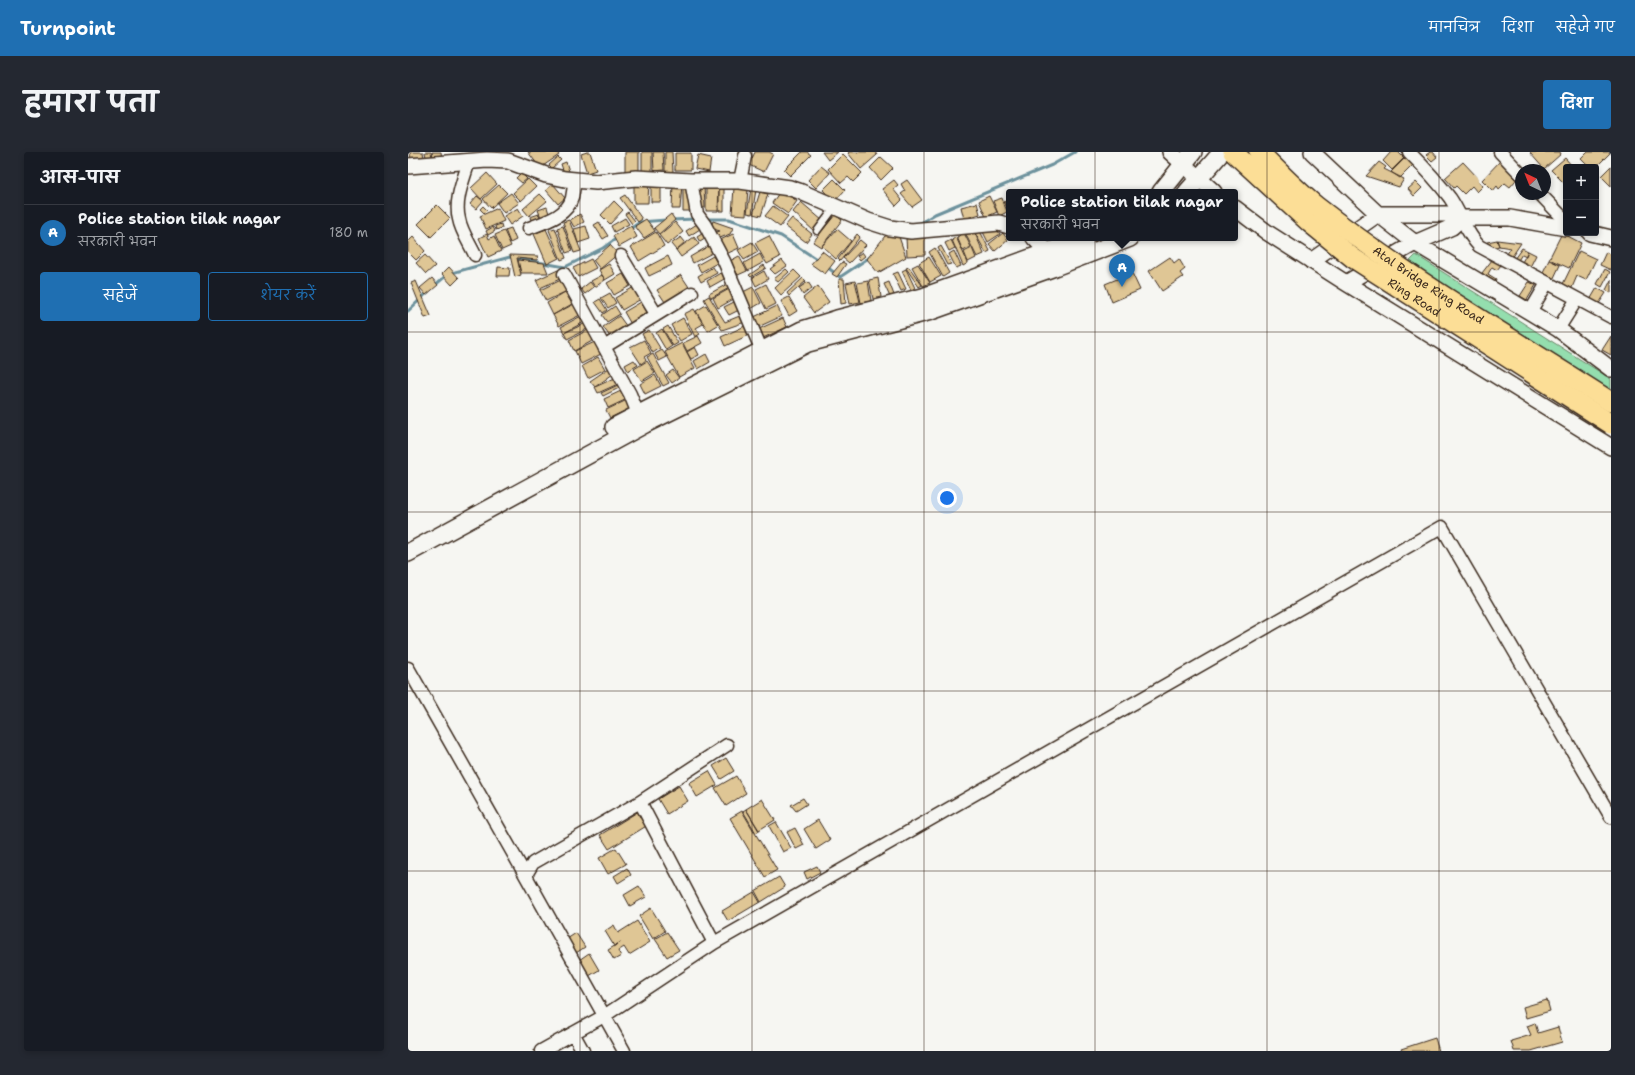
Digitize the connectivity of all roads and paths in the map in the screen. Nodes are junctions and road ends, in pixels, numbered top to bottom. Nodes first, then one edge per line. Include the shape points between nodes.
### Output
1 (1170, 152) edge
2 (1222, 152) edge
3 (1232, 152) edge
4 (1259, 152) edge
5 (1312, 152) edge
6 (1409, 152) edge
7 (1500, 152) edge
8 (488, 156) edge
9 (745, 156) dead end
10 (1188, 158) edge
11 (469, 161) junction
12 (408, 166) edge
13 (1515, 168) edge
14 (1198, 178) junction
15 (575, 180) junction
16 (691, 181) junction
17 (740, 181) junction
18 (1163, 189) edge
19 (1189, 189) edge
20 (1211, 189) edge
21 (1546, 200) edge
22 (836, 206) junction
23 (1238, 210) edge
24 (1378, 214) junction
25 (1462, 218) junction
26 (1563, 218) edge
27 (1006, 225) edge
28 (1563, 227) edge
29 (529, 228) dead end
30 (818, 231) dead end
31 (1599, 235) edge
32 (1611, 238) edge
33 (1037, 241) edge
34 (1077, 241) edge
35 (1122, 241) edge
36 (1415, 243) junction
37 (1046, 251) junction
38 (475, 255) dead end
39 (621, 256) dead end
40 (1311, 261) junction
41 (1052, 268) junction
42 (564, 274) dead end
43 (1346, 282) junction
44 (1547, 283) junction
45 (692, 293) dead end
46 (1577, 299) junction
47 (1530, 312) junction
48 (656, 314) junction
49 (1611, 317) edge
50 (1558, 329) junction
51 (604, 347) junction
52 (762, 351) junction
53 (1611, 369) edge
54 (1611, 402) edge
55 (638, 414) junction
56 (1611, 424) edge
57 (1611, 447) edge
58 (408, 542) edge
59 (408, 553) edge
60 (408, 668) edge
61 (727, 745) dead end
62 (640, 802) junction
63 (1611, 817) edge
64 (527, 878) junction
65 (714, 943) junction
66 (604, 1016) junction
67 (573, 1033) junction
68 (541, 1051) edge
69 (583, 1051) edge
70 (624, 1051) edge

1 - 10 street
2 - 14 main road
3 - 56 main road, Ring Road, bridge via 1310,223 1353,258
4 - 54 main road, Atal Bridge Ring Road, bridge via 1315,205 1368,245 1412,276
5 - 24 street
6 - 25 street via 1450,198
7 - 13 street
8 - 11 street
8 - 15 street
9 - 17 street
10 - 14 street
10 - 18 main road
11 - 12 street
11 - 38 street via 459,194 458,211
14 - 19 main road
14 - 20 street
15 - 16 street via 596,182 636,178
15 - 29 street via 571,200 564,211 551,220
16 - 17 street
16 - 52 street via 697,214 724,261
17 - 22 street via 790,188
21 - 26 street
22 - 27 street via 868,221 911,231 999,223
22 - 30 lane
23 - 40 street
24 - 25 street via 1449,214
24 - 36 street
24 - 40 street
25 - 28 street via 1510,218
25 - 36 street via 1452,227
25 - 44 street via 1471,238 1479,246
31 - 32 street
33 - 37 street
34 - 37 main road
35 - 41 main road
36 - 43 street
36 - 47 street
37 - 41 street
37 - 52 main road via 923,297 802,330
39 - 48 street
40 - 43 street
41 - 59 main road via 931,311 808,343 645,424
42 - 51 street
43 - 57 street
44 - 46 street
44 - 47 street
45 - 48 street
46 - 49 street
46 - 50 street
47 - 50 street
48 - 51 street
50 - 53 street
51 - 55 street
52 - 55 main road
55 - 58 main road
60 - 64 street
61 - 62 street
62 - 64 street via 533,863
62 - 65 street
63 - 65 street via 1442,527
64 - 66 street
65 - 66 street
66 - 67 street
66 - 70 street
67 - 68 street
67 - 69 street

